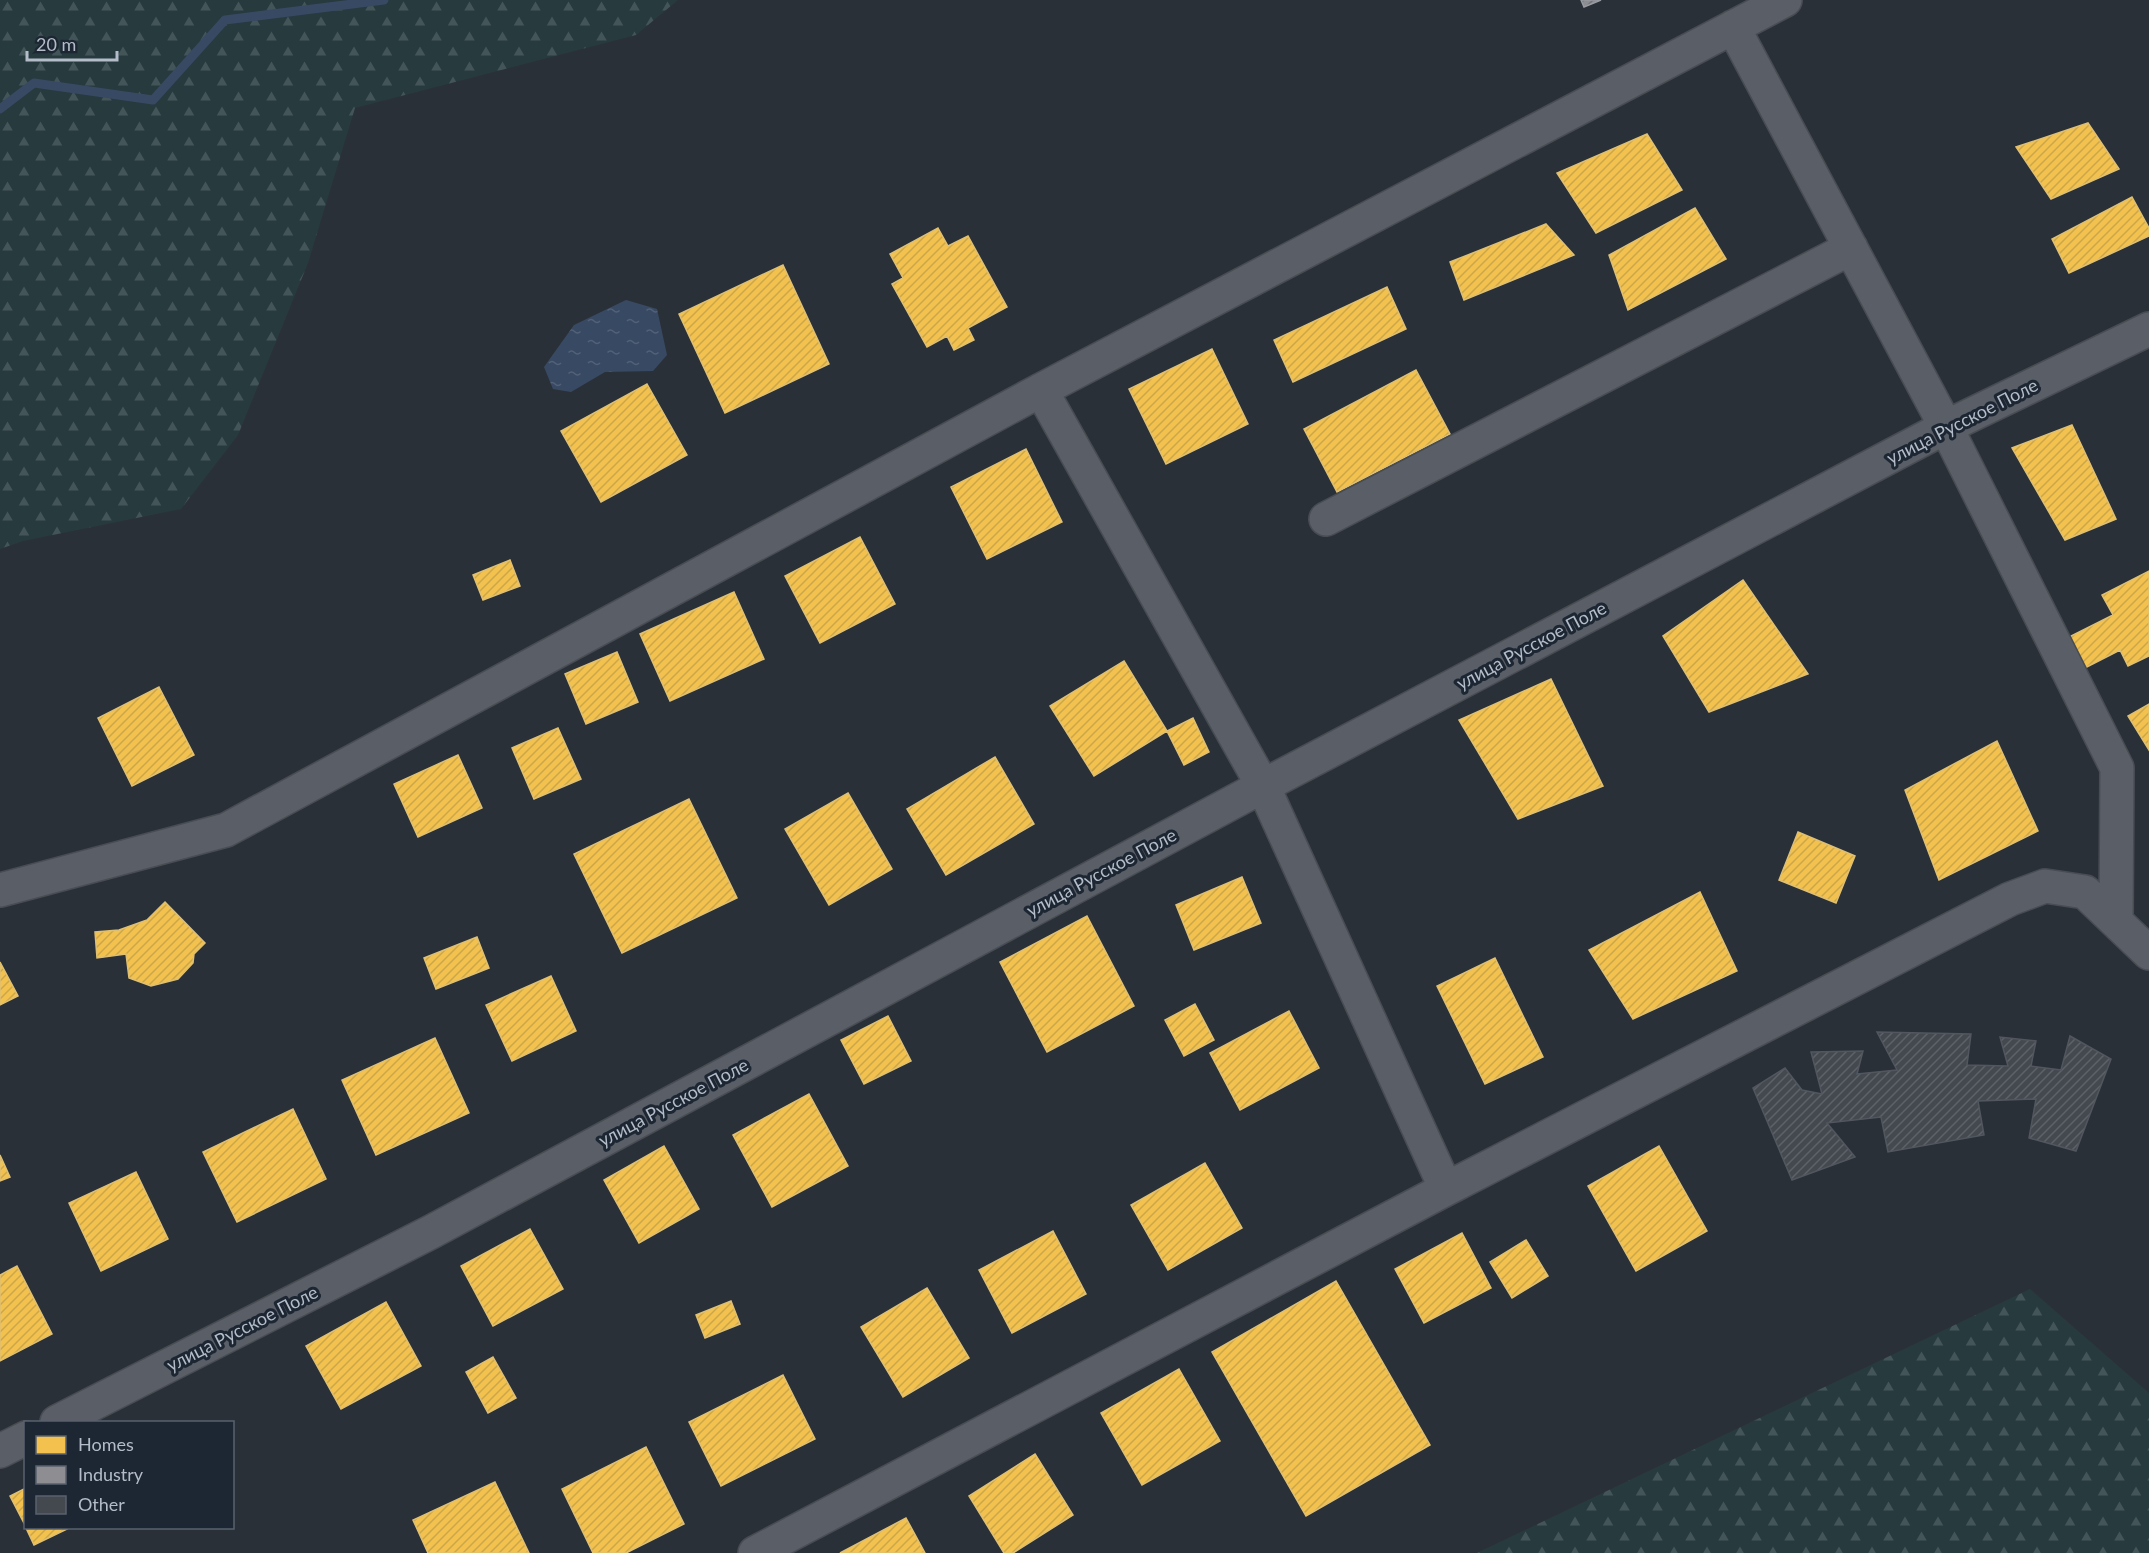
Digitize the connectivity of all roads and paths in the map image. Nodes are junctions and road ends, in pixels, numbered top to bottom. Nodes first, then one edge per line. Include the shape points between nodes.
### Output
1 (1785, 0) edge
2 (1733, 27) junction
3 (1851, 248) junction
4 (2149, 330) edge
5 (1041, 390) junction
6 (1946, 427) junction
7 (1326, 519) dead end
8 (1263, 786) junction
9 (0, 890) edge
10 (2116, 921) junction
11 (2149, 953) edge
12 (1446, 1189) junction
13 (59, 1421) edge
14 (24, 1439) edge
15 (0, 1451) edge
16 (754, 1553) edge

1 - 2 street
2 - 3 street
2 - 5 street
3 - 6 street
3 - 7 street
4 - 6 street, улица Русское Поле
5 - 8 street
5 - 9 street via 226,830
6 - 8 street, улица Русское Поле
6 - 10 street via 2118,768
8 - 12 street
8 - 13 street, улица Русское Поле via 430,1232
10 - 11 street
10 - 12 street via 2085,892 2045,886 2010,899
12 - 16 street
14 - 15 street

